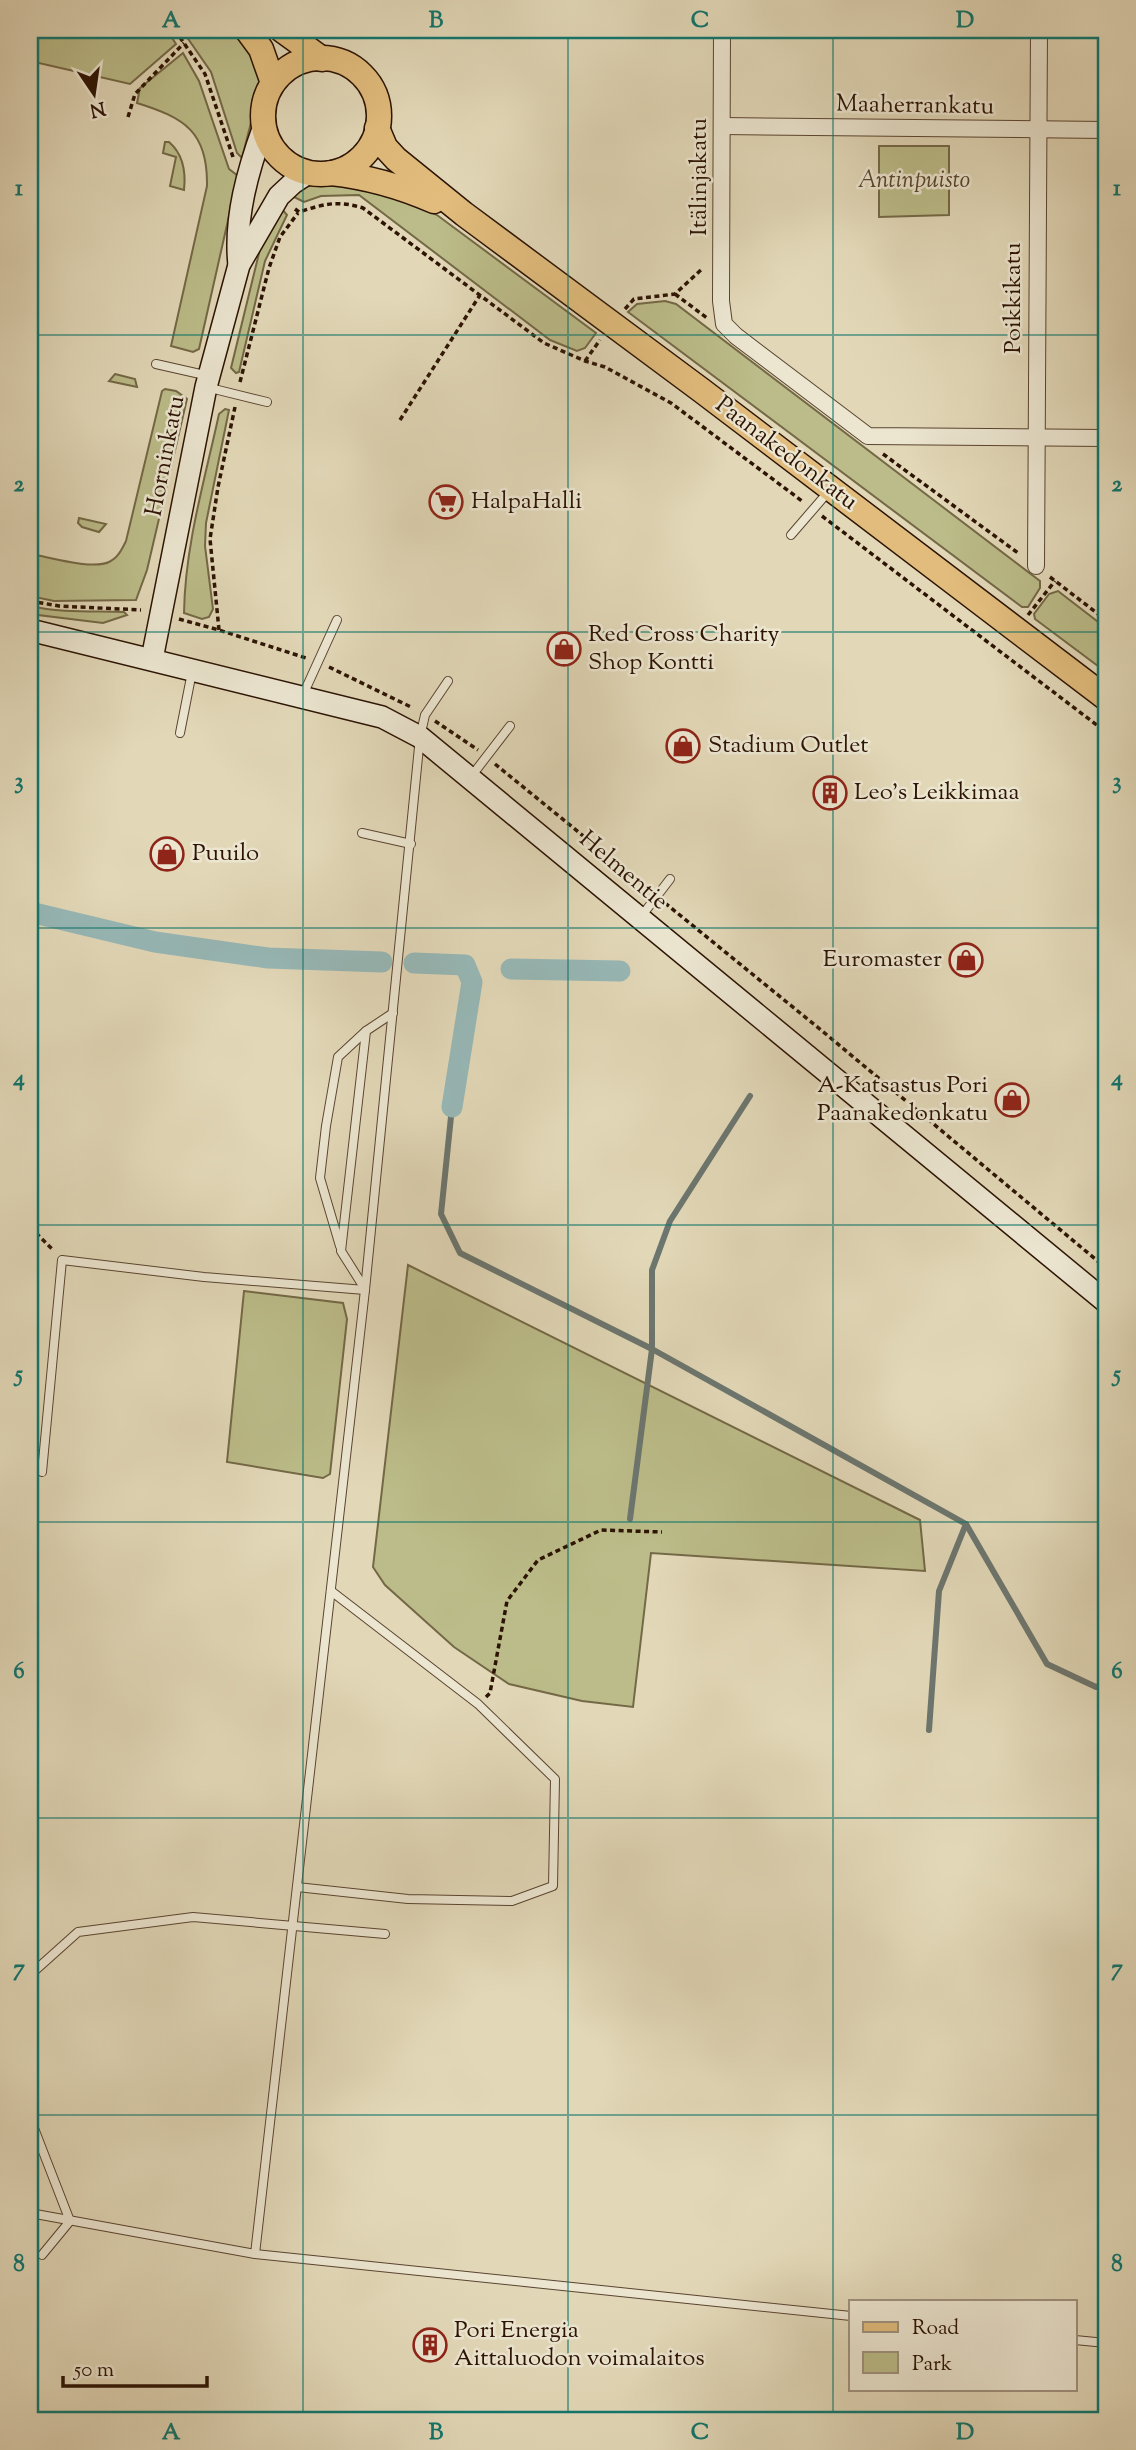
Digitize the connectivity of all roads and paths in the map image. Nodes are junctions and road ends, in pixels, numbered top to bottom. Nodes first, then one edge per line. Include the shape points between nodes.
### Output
1 (175, 30) edge
2 (247, 30) edge
3 (282, 30) edge
4 (722, 30) edge
5 (1039, 30) edge
6 (184, 43) junction
7 (322, 58) junction
8 (273, 83) junction
9 (128, 117) dead end
10 (264, 126) junction
11 (723, 126) junction
12 (377, 128) junction
13 (1038, 130) junction
14 (1106, 130) edge
15 (248, 171) junction
16 (319, 173) junction
17 (279, 196) junction
18 (299, 212) junction
19 (464, 214) junction
20 (707, 264) dead end
21 (239, 265) junction
22 (675, 294) junction
23 (480, 295) junction
24 (717, 323) junction
25 (612, 324) junction
26 (585, 361) junction
27 (156, 364) dead end
28 (208, 381) junction
29 (237, 394) junction
30 (267, 402) dead end
31 (400, 419) dead end
32 (1036, 438) junction
33 (1106, 438) edge
34 (831, 488) junction
35 (814, 510) junction
36 (791, 536) dead end
37 (1036, 566) dead end
38 (337, 621) dead end
39 (30, 630) edge
40 (219, 630) dead end
41 (152, 659) junction
42 (193, 669) junction
43 (448, 681) dead end
44 (302, 697) junction
45 (1106, 698) edge
46 (510, 726) dead end
47 (1106, 732) edge
48 (180, 733) dead end
49 (420, 737) junction
50 (470, 778) junction
51 (362, 833) dead end
52 (411, 844) junction
53 (670, 879) dead end
54 (639, 918) junction
55 (393, 1013) junction
56 (366, 1031) junction
57 (30, 1227) edge
58 (341, 1251) junction
59 (62, 1260) junction
60 (365, 1290) junction
61 (1106, 1303) edge
62 (42, 1472) dead end
63 (662, 1532) dead end
64 (331, 1591) junction
65 (478, 1704) junction
66 (297, 1886) junction
67 (292, 1926) junction
68 (385, 1934) dead end
69 (30, 1975) edge
70 (30, 2118) edge
71 (30, 2213) edge
72 (70, 2221) junction
73 (255, 2254) junction
74 (42, 2255) dead end
75 (849, 2316) edge
76 (1076, 2340) edge
77 (1106, 2343) edge

1 - 6 path
2 - 8 main road via 261,49
3 - 7 main road
4 - 11 street, Itälinjakatu
5 - 13 street, Poikkikatu
6 - 9 path via 135,94
6 - 15 path via 205,74 231,156
7 - 8 main road via 299,62
7 - 12 main road via 344,63 362,76 374,95
8 - 10 main road via 264,104
10 - 15 street, Horninkatu
10 - 16 main road via 288,164
11 - 13 street, Maaherrankatu
11 - 24 street, Itälinjakatu
12 - 16 main road via 368,149 352,165
12 - 19 main road, Paanakedonkatu via 396,159
13 - 14 street, Maaherrankatu
13 - 32 street, Poikkikatu
15 - 21 street, Horninkatu via 237,245
16 - 17 street, Horninkatu via 293,183
16 - 19 main road, Paanakedonkatu via 365,177 402,187
17 - 18 path
17 - 21 street, Horninkatu
18 - 23 path via 346,202 363,208
18 - 29 path via 280,237 269,268
19 - 25 main road, Paanakedonkatu
20 - 22 path
21 - 28 street, Horninkatu
22 - 24 path
22 - 25 path via 634,299
23 - 26 path via 544,343
23 - 31 path
24 - 32 street via 868,436
25 - 26 path
25 - 34 main road, Paanakedonkatu
26 - 35 path via 671,403
27 - 28 lane
28 - 29 lane
28 - 41 street, Horninkatu
29 - 30 lane
29 - 40 path via 210,539
32 - 33 street
32 - 37 street, Poikkikatu
34 - 35 lane
34 - 45 main road, Paanakedonkatu
35 - 36 lane
35 - 47 path
38 - 44 lane
39 - 41 street, Helmentie
41 - 42 street, Helmentie
42 - 44 street, Helmentie
42 - 48 lane
43 - 49 lane via 425,715
44 - 49 street, Helmentie via 382,717
46 - 50 lane
49 - 50 street, Helmentie
49 - 52 lane
50 - 54 street, Helmentie
51 - 52 lane
52 - 55 lane
53 - 54 lane
54 - 61 street, Helmentie
55 - 56 lane
55 - 60 lane
56 - 58 lane
56 - 58 lane via 338,1057 326,1125 320,1178
57 - 59 path
58 - 60 lane
59 - 60 lane
59 - 62 lane
60 - 64 lane
63 - 65 path via 601,1530 538,1560 507,1601 490,1693
64 - 65 lane
64 - 66 lane
65 - 66 lane via 555,1779 553,1886 512,1901 408,1899
66 - 67 lane
67 - 68 lane
67 - 69 lane via 193,1917 78,1932
67 - 73 lane
70 - 72 lane
71 - 72 lane
72 - 73 lane
72 - 74 lane
73 - 75 lane
76 - 77 lane

